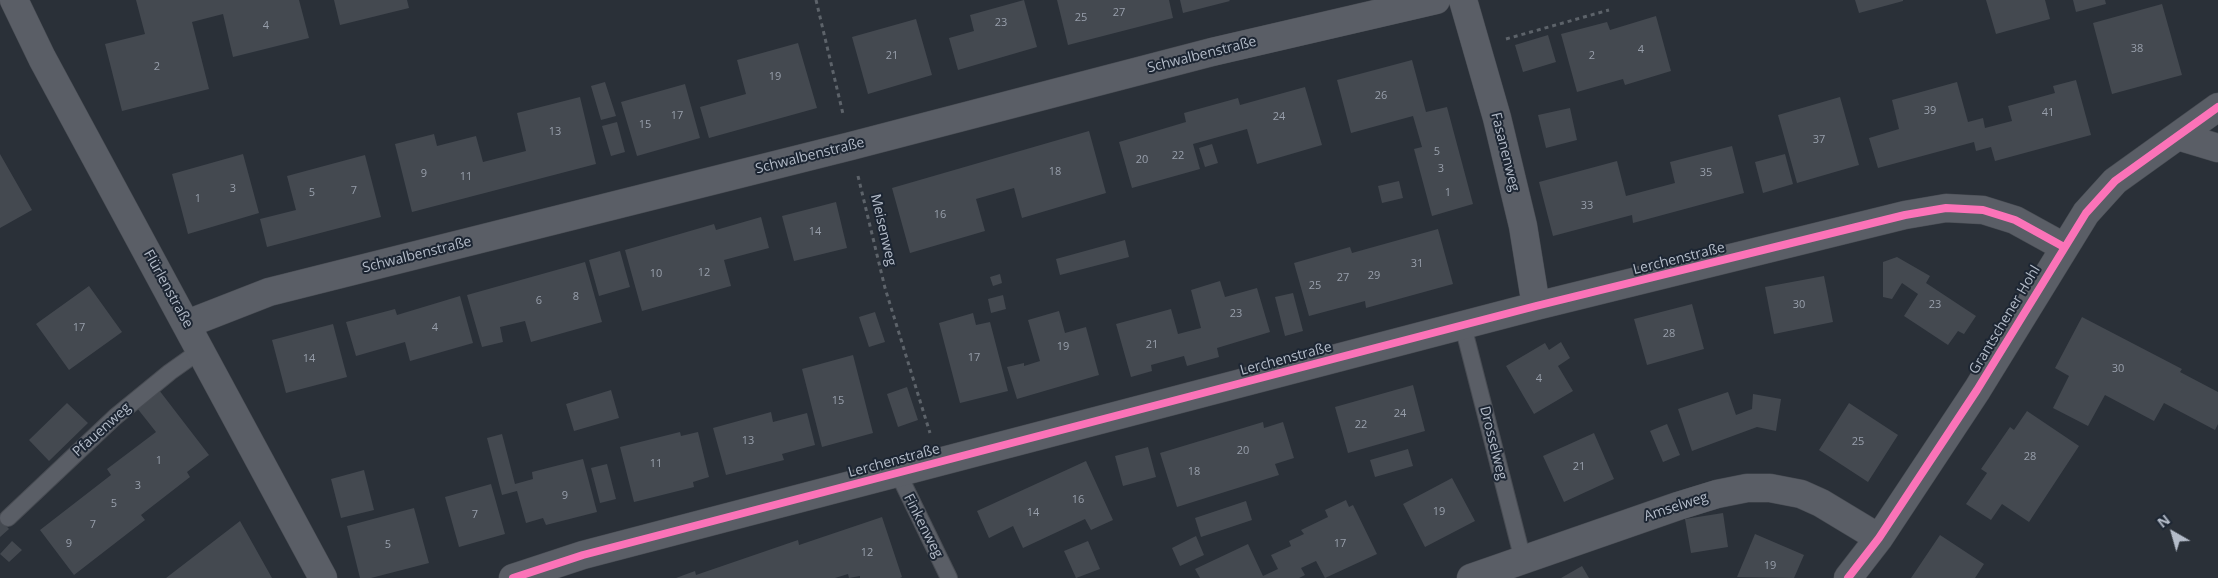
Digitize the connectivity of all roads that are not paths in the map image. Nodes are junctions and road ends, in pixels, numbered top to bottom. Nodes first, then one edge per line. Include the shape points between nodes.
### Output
1 (14, 0) edge
2 (1436, 0) edge
3 (1463, 0) edge
4 (2218, 108) edge
5 (2178, 136) junction
6 (2218, 148) edge
7 (2064, 247) junction
8 (1536, 306) junction
9 (188, 324) junction
10 (1463, 326) junction
11 (201, 350) junction
12 (898, 473) junction
13 (8, 518) dead end
14 (1879, 538) junction
15 (1523, 560) junction
16 (323, 578) edge
17 (513, 578) edge
18 (949, 578) edge
19 (1471, 578) edge
20 (1848, 578) edge

1 - 9 street, Flürlenstraße via 42,58
2 - 9 street, Schwalbenstraße via 1212,52 269,292
3 - 8 street, Fasanenweg via 1497,118 1523,226
4 - 5 street, Grantschener Hohl
5 - 6 street
5 - 7 street, Grantschener Hohl via 2115,181 2086,213
7 - 8 street, Lerchenstraße via 2015,220 1983,210 1946,208 1905,215
7 - 14 street, Grantschener Hohl via 1977,390
8 - 10 street, Lerchenstraße
9 - 11 street, Flürlenstraße
10 - 12 street, Lerchenstraße
10 - 15 lane, Drosselweg
11 - 13 lane, Pfauenweg via 115,417
11 - 16 street, Flürlenstraße
12 - 17 street, Lerchenstraße via 583,555
12 - 18 lane, Finkenweg
14 - 15 street, Amselweg via 1801,494 1770,488 1747,488 1686,504
14 - 20 street, Grantschener Hohl
15 - 19 street, Amselweg

